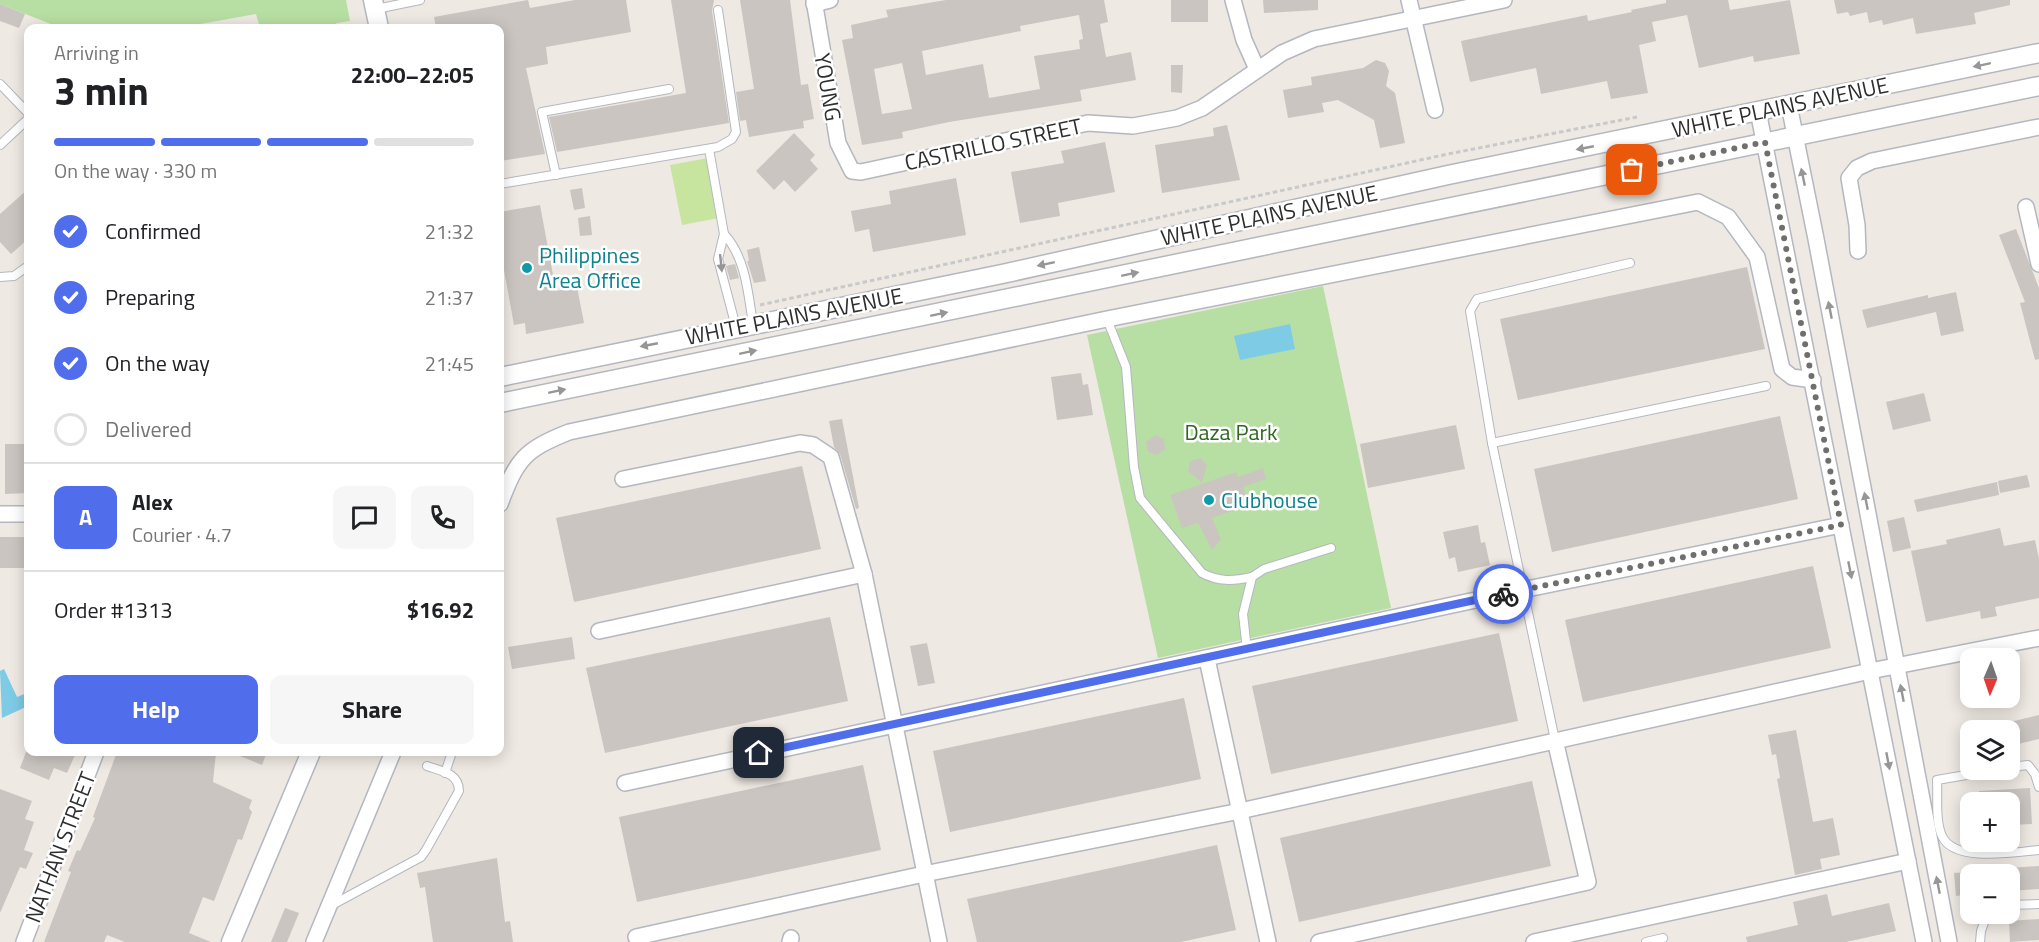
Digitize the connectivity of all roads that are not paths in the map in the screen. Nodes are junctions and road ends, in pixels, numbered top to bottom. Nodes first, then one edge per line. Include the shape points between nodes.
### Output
1 (420, 0) edge
2 (830, 0) edge
3 (1233, 0) edge
4 (1409, 0) edge
5 (1504, 0) edge
6 (814, 2) edge
7 (374, 4) edge
8 (718, 10) dead end
9 (1413, 19) junction
10 (378, 24) edge
11 (2039, 53) edge
12 (1257, 69) junction
13 (0, 84) edge
14 (2039, 86) edge
15 (669, 89) dead end
16 (1788, 105) junction
17 (24, 109) edge
18 (1434, 110) dead end
19 (1758, 111) junction
20 (24, 123) edge
21 (2039, 127) edge
22 (1795, 136) junction
23 (1765, 142) junction
24 (0, 145) edge
25 (710, 149) junction
26 (852, 171) joint
27 (556, 175) junction
28 (504, 183) edge
29 (2026, 207) dead end
30 (724, 234) junction
31 (1858, 251) dead end
32 (1630, 263) dead end
33 (2039, 264) edge
34 (24, 269) edge
35 (1002, 274) junction
36 (0, 277) edge
37 (1008, 300) junction
38 (1107, 320) junction
39 (744, 326) junction
40 (504, 368) edge
41 (519, 371) junction
42 (504, 376) edge
43 (1813, 380) junction
44 (1766, 386) dead end
45 (504, 402) edge
46 (1492, 443) junction
47 (623, 479) dead end
48 (504, 494) edge
49 (0, 514) edge
50 (24, 514) edge
51 (1841, 525) junction
52 (1331, 548) dead end
53 (864, 574) junction
54 (1252, 577) junction
55 (1522, 590) junction
56 (599, 631) dead end
57 (2039, 638) edge
58 (1247, 650) junction
59 (1207, 659) junction
60 (1897, 667) junction
61 (1870, 671) junction
62 (894, 723) junction
63 (1556, 740) junction
64 (94, 756) edge
65 (309, 756) edge
66 (391, 756) edge
67 (451, 756) edge
68 (427, 766) dead end
69 (2020, 766) edge
70 (445, 773) junction
71 (1960, 776) edge
72 (625, 783) dead end
73 (2039, 787) edge
74 (1240, 811) junction
75 (2039, 850) edge
76 (1908, 861) junction
77 (924, 874) junction
78 (2039, 904) edge
79 (2020, 905) edge
80 (328, 907) junction
81 (1983, 924) edge
82 (636, 937) dead end
83 (1663, 938) dead end
84 (24, 942) edge
85 (231, 942) edge
86 (314, 942) edge
87 (939, 942) edge
88 (1268, 942) edge
89 (1319, 942) edge
90 (1534, 942) edge
91 (1646, 942) edge
92 (1924, 942) edge
93 (1949, 942) edge
94 (1980, 942) edge

1 - 7 lane
2 - 6 street
3 - 12 street
4 - 9 street
5 - 9 street, CASTRILLO STREET
6 - 26 street, YOUNG via 838,143
7 - 10 street
8 - 25 lane via 736,132 726,143
9 - 12 street, CASTRILLO STREET via 1314,39
9 - 18 street
11 -> 16 street, WHITE PLAINS AVENUE
12 - 26 street, CASTRILLO STREET via 1202,108 1177,118 1132,126 1088,123
13 - 17 lane
14 - 22 street, WHITE PLAINS AVENUE
15 - 27 lane via 542,112
16 - 19 street, WHITE PLAINS AVENUE
16 - 22 street
19 - 23 street
19 -> 35 street, WHITE PLAINS AVENUE
20 - 24 lane
21 - 31 street via 1872,161 1857,168 1849,178
22 - 23 street, WHITE PLAINS AVENUE
60 -> 22 street
37 -> 23 street, WHITE PLAINS AVENUE
23 - 43 street
25 - 27 lane
25 - 30 lane
27 - 28 lane
29 - 33 street
30 - 39 lane via 733,244 742,267
30 -> 39 lane via 718,259
32 - 46 lane via 1477,299 1472,304
34 - 36 lane via 14,276
35 - 37 street
35 - 39 street, WHITE PLAINS AVENUE
45 -> 37 street, WHITE PLAINS AVENUE
38 - 43 street via 1698,202 1728,217 1758,257 1782,369 1792,377
38 - 48 street via 568,432 528,452
38 - 54 lane via 1126,367 1140,498 1202,573 1224,580
39 -> 41 street, WHITE PLAINS AVENUE
40 - 41 street
41 - 42 street, WHITE PLAINS AVENUE
43 - 51 street
44 - 46 lane
46 - 55 lane
47 - 53 street via 800,443 813,445 831,457
49 - 50 street
51 - 55 street
51 -> 61 street
52 - 54 lane via 1264,569
53 - 56 street
53 - 62 street
54 - 58 lane via 1243,614
55 - 58 street
55 - 63 lane
57 - 60 street
58 - 59 street
59 - 62 street
59 - 74 street
60 - 61 street
93 -> 60 street
61 - 63 street
61 -> 76 street
62 - 72 street
62 - 77 street
63 - 74 street
63 - 89 street via 1588,882
64 - 84 street, NATHAN STREET
65 - 85 street
66 - 80 street
67 - 70 lane
68 - 70 lane
69 - 73 lane via 2028,765
70 - 80 lane via 457,779 459,791 421,857
71 - 75 lane via 1937,780 1941,834 1954,848 1975,854
74 - 77 street
74 - 88 street
76 - 90 street
76 - 92 street
77 - 82 street
77 - 87 street
78 - 79 lane
80 - 86 street
81 - 94 lane
83 - 91 lane

